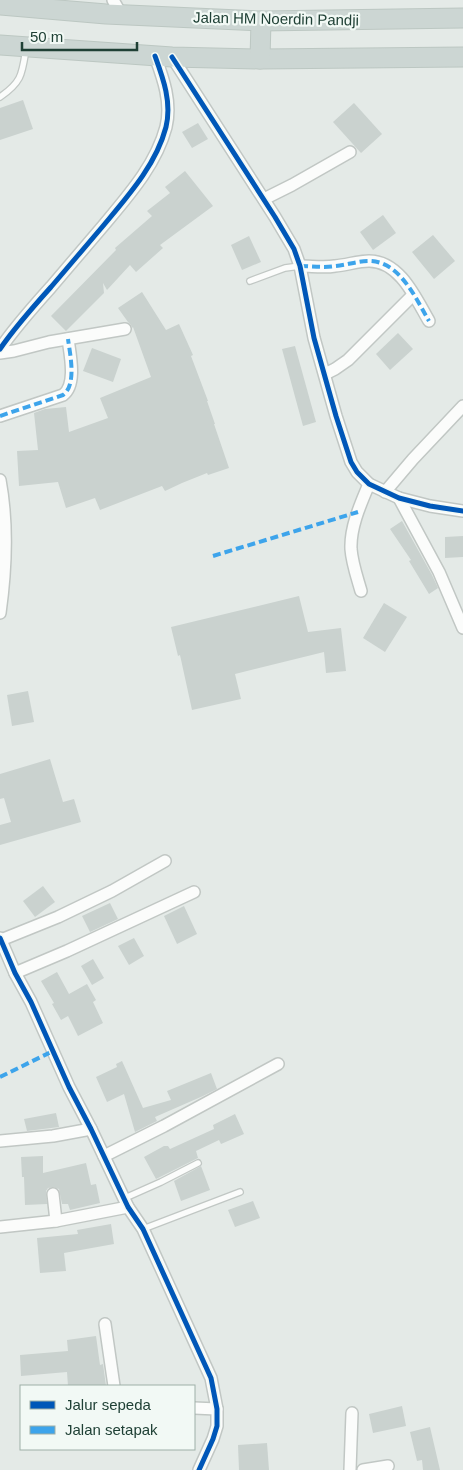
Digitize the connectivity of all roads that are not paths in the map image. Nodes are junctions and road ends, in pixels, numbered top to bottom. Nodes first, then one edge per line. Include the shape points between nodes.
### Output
1 (0, 5) edge
2 (117, 7) edge
3 (463, 18) edge
4 (261, 21) junction
5 (0, 45) edge
6 (27, 47) junction
7 (164, 56) junction
8 (463, 57) edge
9 (260, 59) junction
10 (0, 97) edge
11 (350, 152) dead end
12 (264, 199) junction
13 (300, 266) junction
14 (250, 282) dead end
15 (413, 295) junction
16 (429, 321) dead end
17 (125, 328) dead end
18 (68, 338) junction
19 (0, 351) edge
20 (325, 374) junction
21 (463, 406) edge
22 (0, 416) edge
23 (0, 480) edge
24 (369, 484) junction
25 (385, 492) junction
26 (399, 498) junction
27 (463, 511) edge
28 (361, 591) dead end
29 (0, 613) edge
30 (463, 628) edge
31 (165, 861) dead end
32 (194, 892) dead end
33 (0, 939) edge
34 (14, 973) junction
35 (278, 1064) dead end
36 (91, 1129) junction
37 (0, 1140) edge
38 (104, 1156) junction
39 (198, 1163) dead end
40 (240, 1192) dead end
41 (53, 1194) dead end
42 (127, 1202) junction
43 (56, 1221) junction
44 (0, 1227) edge
45 (143, 1229) junction
46 (105, 1324) dead end
47 (114, 1385) edge
48 (195, 1408) edge
49 (217, 1409) junction
50 (352, 1413) dead end
51 (388, 1466) dead end
52 (199, 1470) edge
53 (350, 1470) edge
54 (363, 1470) edge

1 - 2 main road, Jalan HM Noerdin Pandji
2 - 4 main road, Jalan HM Noerdin Pandji
3 - 4 main road, Jalan HM Noerdin Pandji
4 - 9 main road
5 - 6 main road
6 - 7 main road
6 - 10 lane via 21,76 11,90
7 - 9 main road
7 - 12 street
7 - 19 street via 168,113 166,126 147,169 126,199 27,314
8 - 9 main road
11 - 12 street
12 - 13 street via 288,236
13 - 14 lane via 284,268
13 - 15 street via 332,267 371,260 379,262 398,274
13 - 20 street via 314,338
15 - 16 street
15 - 20 street via 348,360
17 - 18 street
18 - 19 street
18 - 22 street via 71,384 67,392
20 - 24 street via 351,462
21 - 25 street
23 - 29 street via 5,520
24 - 25 street
24 - 28 street via 354,526 351,547
25 - 26 street
26 - 27 street
26 - 30 street via 439,572
31 - 33 street via 58,918
32 - 34 street
33 - 34 street
34 - 36 street
35 - 38 street
36 - 37 street
36 - 38 street
38 - 42 street
39 - 42 lane
40 - 45 lane
41 - 43 street
42 - 43 street
42 - 45 street
43 - 44 street
45 - 49 street via 211,1378
46 - 47 street
48 - 49 street
49 - 52 street via 213,1439
50 - 53 street
51 - 54 street

